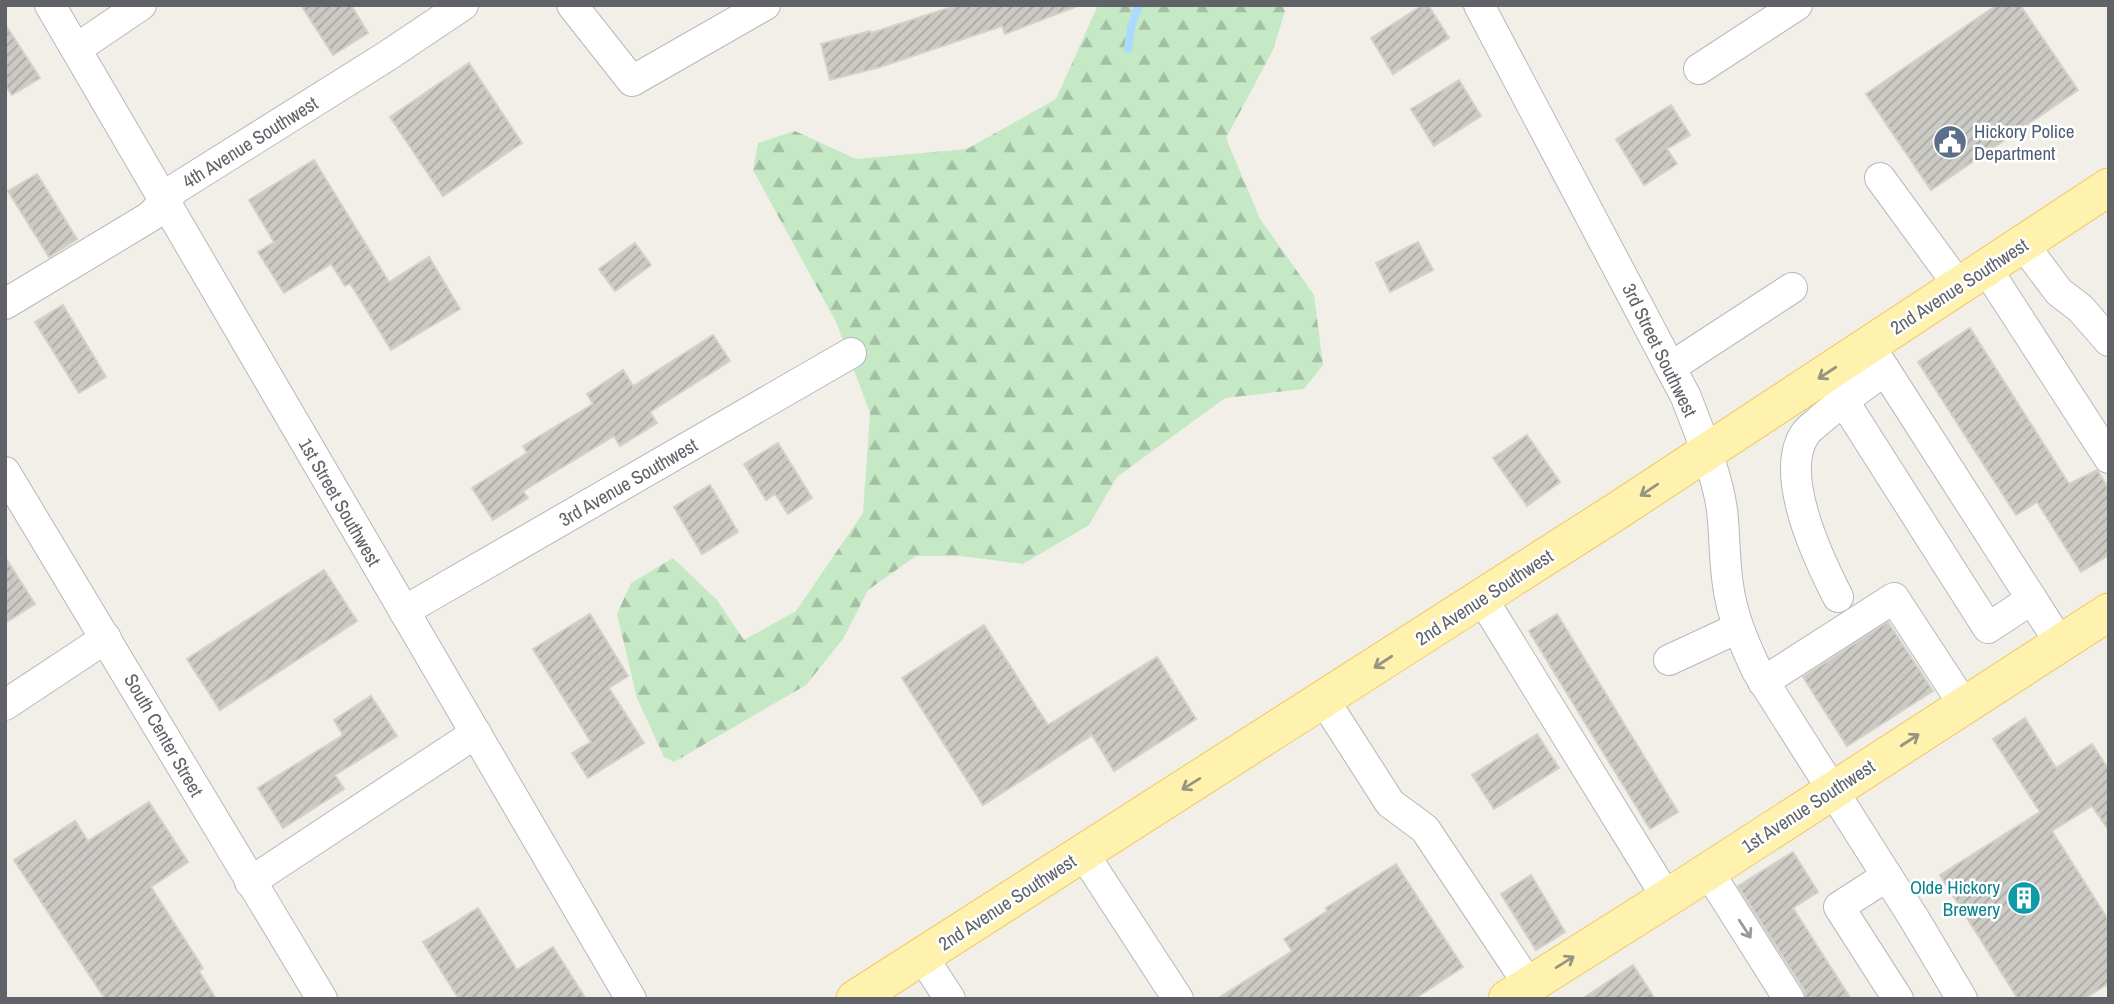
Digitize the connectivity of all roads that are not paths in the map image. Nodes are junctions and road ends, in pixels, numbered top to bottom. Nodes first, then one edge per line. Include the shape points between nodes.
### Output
1 (50, 5) edge
2 (141, 5) edge
3 (463, 5) edge
4 (572, 5) edge
5 (765, 5) edge
6 (1479, 5) edge
7 (1797, 5) edge
8 (76, 49) junction
9 (1699, 69) dead end
10 (1880, 178) dead end
11 (2109, 187) edge
12 (165, 202) junction
13 (2023, 244) junction
14 (1972, 277) junction
15 (1792, 288) dead end
16 (5, 304) edge
17 (2109, 341) edge
18 (851, 353) dead end
19 (1877, 357) junction
20 (1671, 366) junction
21 (1843, 400) junction
22 (1706, 452) junction
23 (2109, 458) edge
24 (5, 472) edge
25 (1838, 597) dead end
26 (1482, 598) junction
27 (2032, 599) junction
28 (404, 611) junction
29 (2109, 612) edge
30 (1738, 628) junction
31 (106, 638) junction
32 (2060, 643) junction
33 (1669, 660) dead end
34 (1763, 682) junction
35 (1324, 700) junction
36 (5, 705) edge
37 (1964, 705) junction
38 (476, 733) junction
39 (1832, 790) junction
40 (1083, 853) junction
41 (1708, 872) junction
42 (1887, 876) junction
43 (250, 882) junction
44 (1667, 898) junction
45 (922, 956) junction
46 (1518, 992) edge
47 (1950, 995) edge
48 (321, 999) edge
49 (631, 999) edge
50 (855, 999) edge
51 (950, 999) edge
52 (1178, 999) edge
53 (1789, 999) edge
54 (1898, 999) edge

1 - 8 street, 1st Street Southwest
2 - 8 street
3 - 12 street, 4th Avenue Southwest via 175,189
4 - 5 street via 632,81
6 - 20 street, 3rd Street Southwest
7 - 9 street
8 - 12 street, 1st Street Southwest
10 - 14 street
11 - 13 main road, 2nd Avenue Southwest
12 - 16 street, 4th Avenue Southwest via 151,216
12 - 28 street, 1st Street Southwest
13 - 14 main road, 2nd Avenue Southwest
13 - 17 street via 2059,292
14 - 19 main road, 2nd Avenue Southwest
14 - 23 street
15 - 20 street
18 - 28 street, 3rd Avenue Southwest
19 - 21 street
19 -> 22 main road, 2nd Avenue Southwest
19 - 27 street
20 - 22 street, 3rd Street Southwest
21 - 25 street via 1806,433 1795,456 1801,503 1816,553
21 - 27 street via 1988,628
22 -> 26 main road, 2nd Avenue Southwest
22 - 30 street, 3rd Street Southwest via 1722,508 1727,583
24 - 31 street, South Center Street
26 -> 35 main road, 2nd Avenue Southwest
26 - 44 street
27 - 32 street
28 - 38 street, 1st Street Southwest
29 - 32 main road, 1st Avenue Southwest
30 - 33 street
30 - 34 street, 3rd Street Southwest
31 - 36 street
31 - 43 street, South Center Street
32 - 37 main road, 1st Avenue Southwest
34 - 37 street via 1894,598
34 - 39 street, 3rd Street Southwest
35 -> 40 main road, 2nd Avenue Southwest
35 - 46 street via 1390,803 1425,829
39 -> 37 main road, 1st Avenue Southwest
38 - 43 street
38 - 49 street, 1st Street Southwest
39 - 41 main road, 1st Avenue Southwest
39 - 42 street, 3rd Street Southwest
40 - 45 main road, 2nd Avenue Southwest
40 - 52 street
41 - 44 main road, 1st Avenue Southwest
41 -> 53 street
42 - 47 street, 3rd Street Southwest
42 - 54 street via 1839,907
43 - 48 street, South Center Street
46 -> 44 main road, 1st Avenue Southwest
45 - 50 main road, 2nd Avenue Southwest
45 - 51 street

